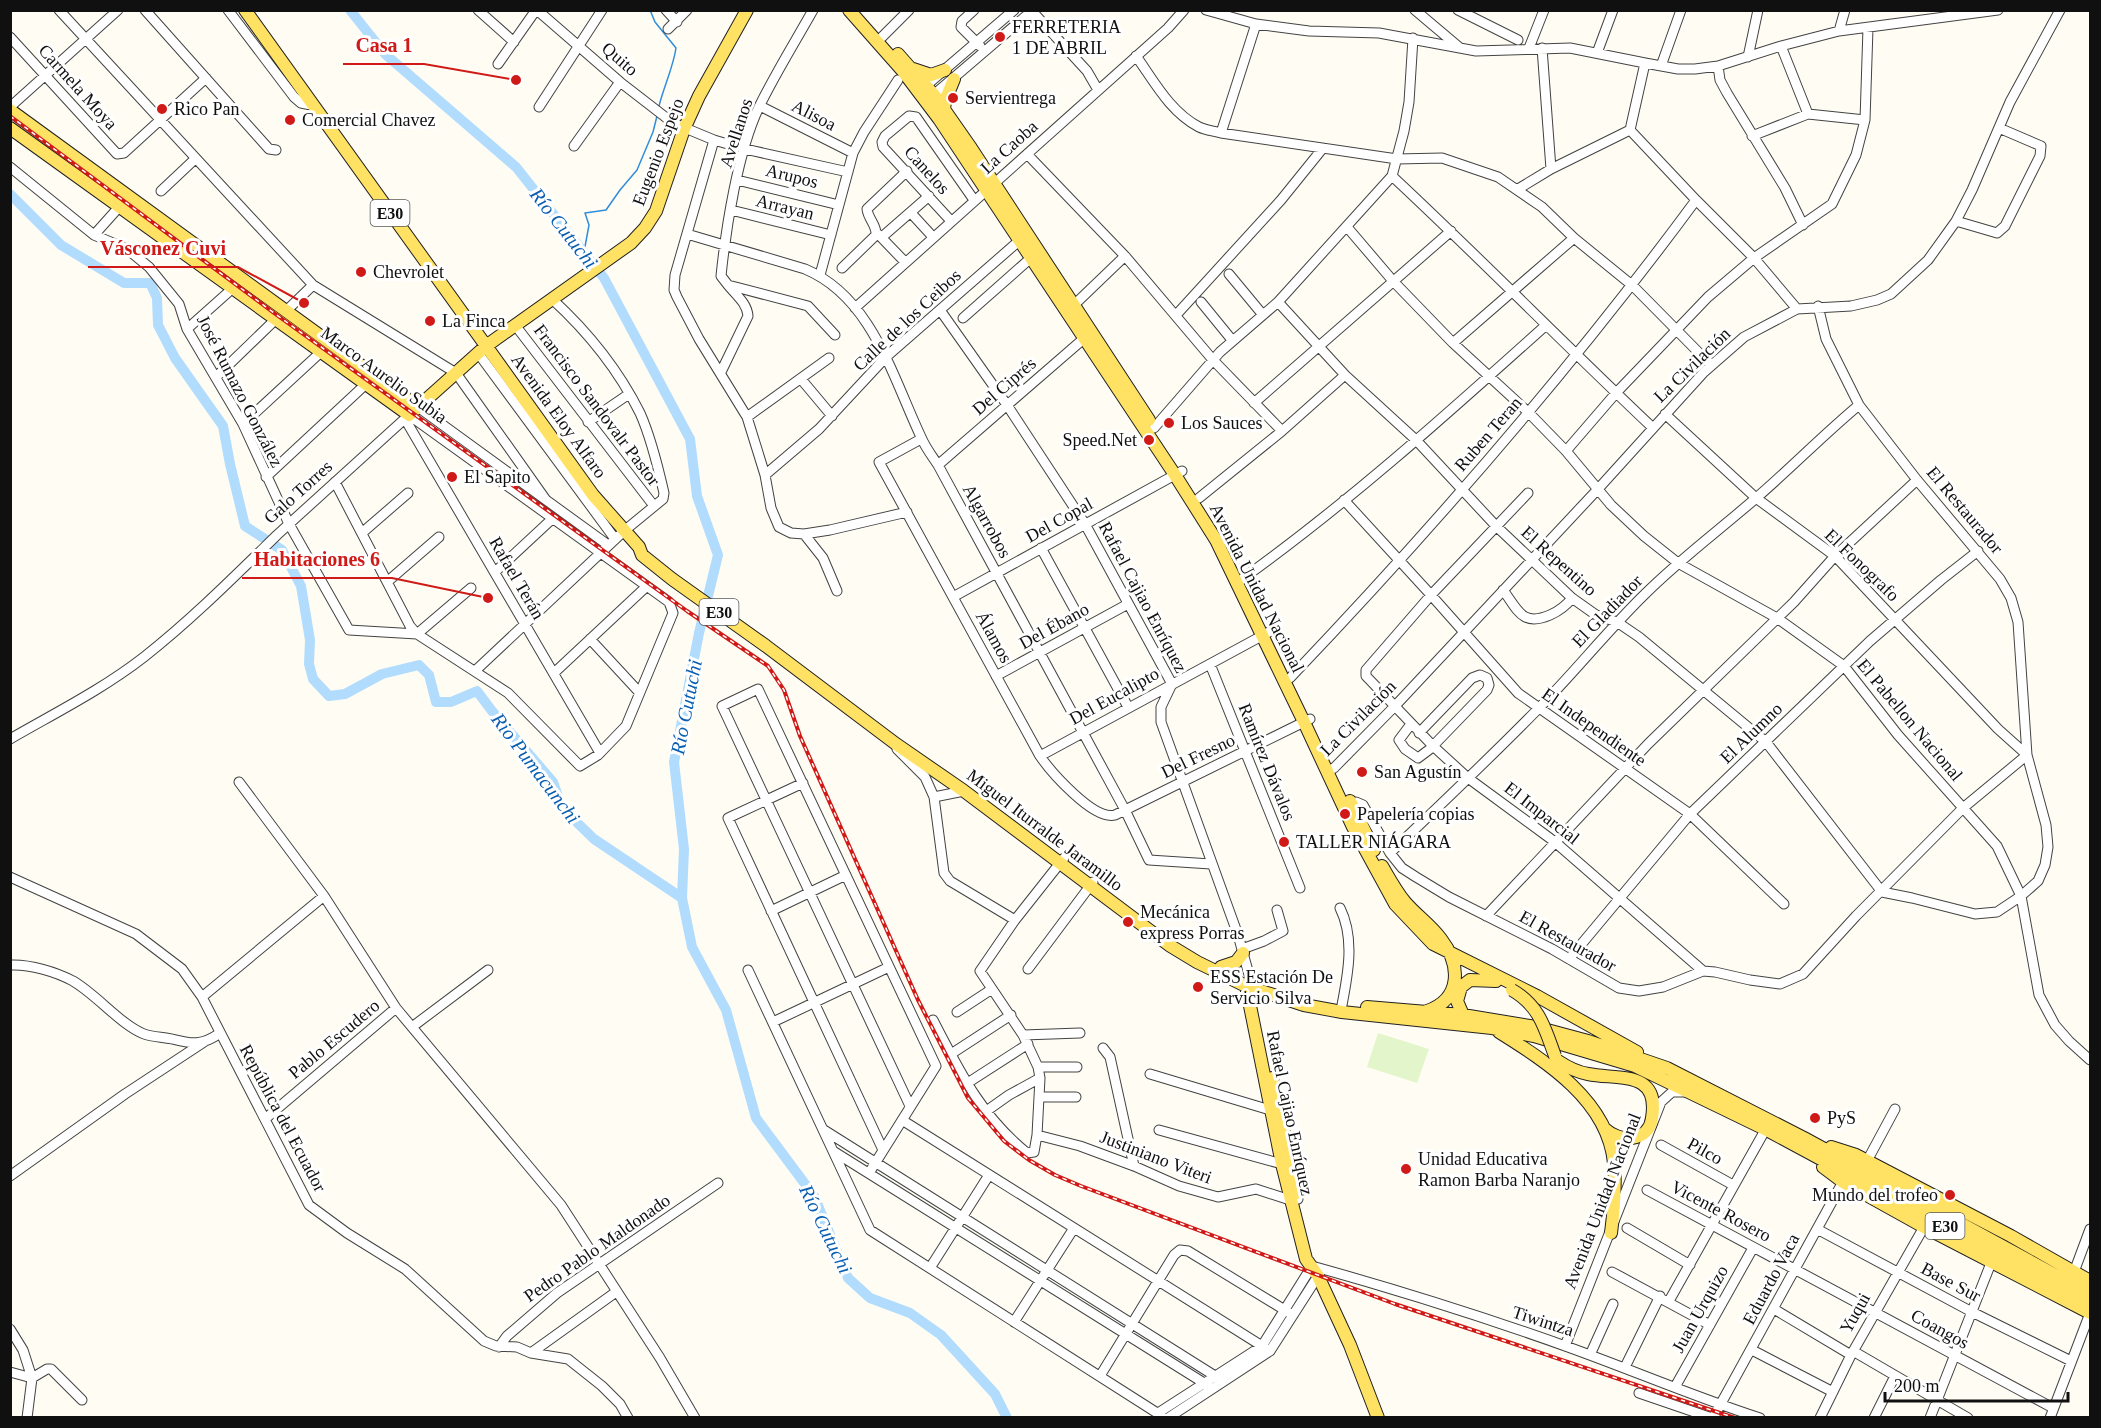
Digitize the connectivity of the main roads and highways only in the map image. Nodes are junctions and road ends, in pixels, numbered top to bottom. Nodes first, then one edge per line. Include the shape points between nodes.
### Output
1 (244, 10) edge
2 (747, 10) edge
3 (849, 10) edge
4 (857, 10) edge
5 (911, 68) junction
6 (945, 70) road end
7 (954, 79) road end
8 (926, 94) junction
9 (10, 109) edge
10 (945, 110) junction
11 (10, 128) edge
12 (990, 187) junction
13 (281, 315) junction
14 (1088, 335) junction
15 (482, 349) junction
16 (411, 414) junction
17 (1179, 473) junction
18 (1240, 580) junction
19 (1265, 634) junction
20 (768, 643) junction
21 (1307, 720) junction
22 (1062, 860) junction
23 (1092, 884) junction
24 (1449, 953) junction
25 (1244, 955) road end
26 (1221, 967) junction
27 (1486, 971) junction
28 (1496, 981) junction
29 (1249, 984) junction
30 (1426, 1012) junction
31 (1463, 1015) junction
32 (1492, 1028) junction
33 (1557, 1059) junction
34 (1667, 1068) junction
35 (1274, 1114) junction
36 (1602, 1124) junction
37 (1768, 1125) junction
38 (1801, 1143) junction
39 (1849, 1169) junction
40 (1294, 1200) junction
41 (1611, 1233) road end
42 (2091, 1281) edge
43 (2091, 1294) edge
44 (2091, 1304) edge
45 (2090, 1313) edge
46 (1378, 1418) edge

1 - 15 main road, Avenida Eloy Alfaro / E30
2 - 15 main road, Eugenio Espejo via 678,126 656,212 645,228 631,243
3 - 8 main road, Avenida Unidad Nacional
4 - 5 main road, Avenida Unidad Nacional
5 - 6 main road via 931,75
5 - 8 main road, Avenida Unidad Nacional
7 - 10 main road
8 - 10 main road, Avenida Unidad Nacional
8 - 12 main road, Avenida Unidad Nacional
9 - 13 main road, Marco Aurelio Subia
10 - 12 main road, Avenida Unidad Nacional
11 - 13 main road, Marco Aurelio Subia via 233,288
12 - 14 main road, Avenida Unidad Nacional via 1020,240
12 - 14 main road, Avenida Unidad Nacional via 1074,305
13 - 16 main road, Marco Aurelio Subia
13 - 16 main road, Marco Aurelio Subia via 321,352
14 - 17 main road, Avenida Unidad Nacional
14 - 17 main road, Avenida Unidad Nacional via 1154,428
15 - 16 main road, Galo Torres
15 - 20 main road, Avenida Eloy Alfaro / E30 via 592,495 616,538 639,547 642,555
17 - 18 main road, Avenida Unidad Nacional
17 - 18 main road, Avenida Unidad Nacional via 1199,498
18 - 19 main road, Avenida Unidad Nacional
19 - 21 main road, Avenida Unidad Nacional
19 - 21 main road, Avenida Unidad Nacional via 1290,678
20 - 22 main road, Miguel Iturralde Jaramillo / E30
20 - 22 main road, Miguel Iturralde Jaramillo / E30 via 896,744
21 - 24 main road, Avenida Unidad Nacional via 1381,865 1402,899 1441,939
22 - 23 main road, Miguel Iturralde Jaramillo / E30
23 - 26 main road, Miguel Iturralde Jaramillo / E30 via 1173,940
23 - 29 main road, Miguel Iturralde Jaramillo / E30 via 1169,945 1197,962
24 - 27 main road, Avenida Unidad Nacional
24 - 30 main road via 1455,970 1453,989 1442,1004
25 - 26 main road
26 - 29 main road, Miguel Iturralde Jaramillo / E30
27 - 28 main road
27 - 34 main road, Avenida Unidad Nacional
28 - 31 main road via 1470,980 1461,987 1457,1001
28 - 33 main road, bridge via 1525,998 1536,1011
29 - 30 main road, Miguel Iturralde Jaramillo / E30 via 1342,1005
29 - 32 main road, Miguel Iturralde Jaramillo / E30 via 1304,1005 1342,1012
29 - 35 main road, Rafael Cajiao Enríquez
30 - 31 main road, Miguel Iturralde Jaramillo / E30
31 - 34 main road, Miguel Iturralde Jaramillo / E30 via 1536,1027
32 - 36 main road via 1541,1058 1568,1081
32 - 37 main road, Miguel Iturralde Jaramillo / E30 via 1534,1036 1635,1066
33 - 36 main road via 1593,1102
33 - 36 main road via 1587,1074 1629,1078 1646,1086 1652,1096 1651,1125 1638,1137 1626,1139 1611,1134
34 - 37 main road, Miguel Iturralde Jaramillo / E30
35 - 40 main road, Rafael Cajiao Enríquez
35 - 40 main road, Rafael Cajiao Enríquez via 1282,1164
36 - 41 main road via 1614,1162
37 - 38 main road, Miguel Iturralde Jaramillo / E30
38 - 39 main road, Miguel Iturralde Jaramillo
38 - 39 main road, Miguel Iturralde Jaramillo / E30
39 - 42 main road, Miguel Iturralde Jaramillo via 1867,1161
39 - 43 main road, Miguel Iturralde Jaramillo / E30
39 - 44 main road, Miguel Iturralde Jaramillo / E30
39 - 45 main road, Miguel Iturralde Jaramillo via 1924,1227
40 - 46 main road, Rafael Cajiao Enríquez via 1306,1258 1350,1345

